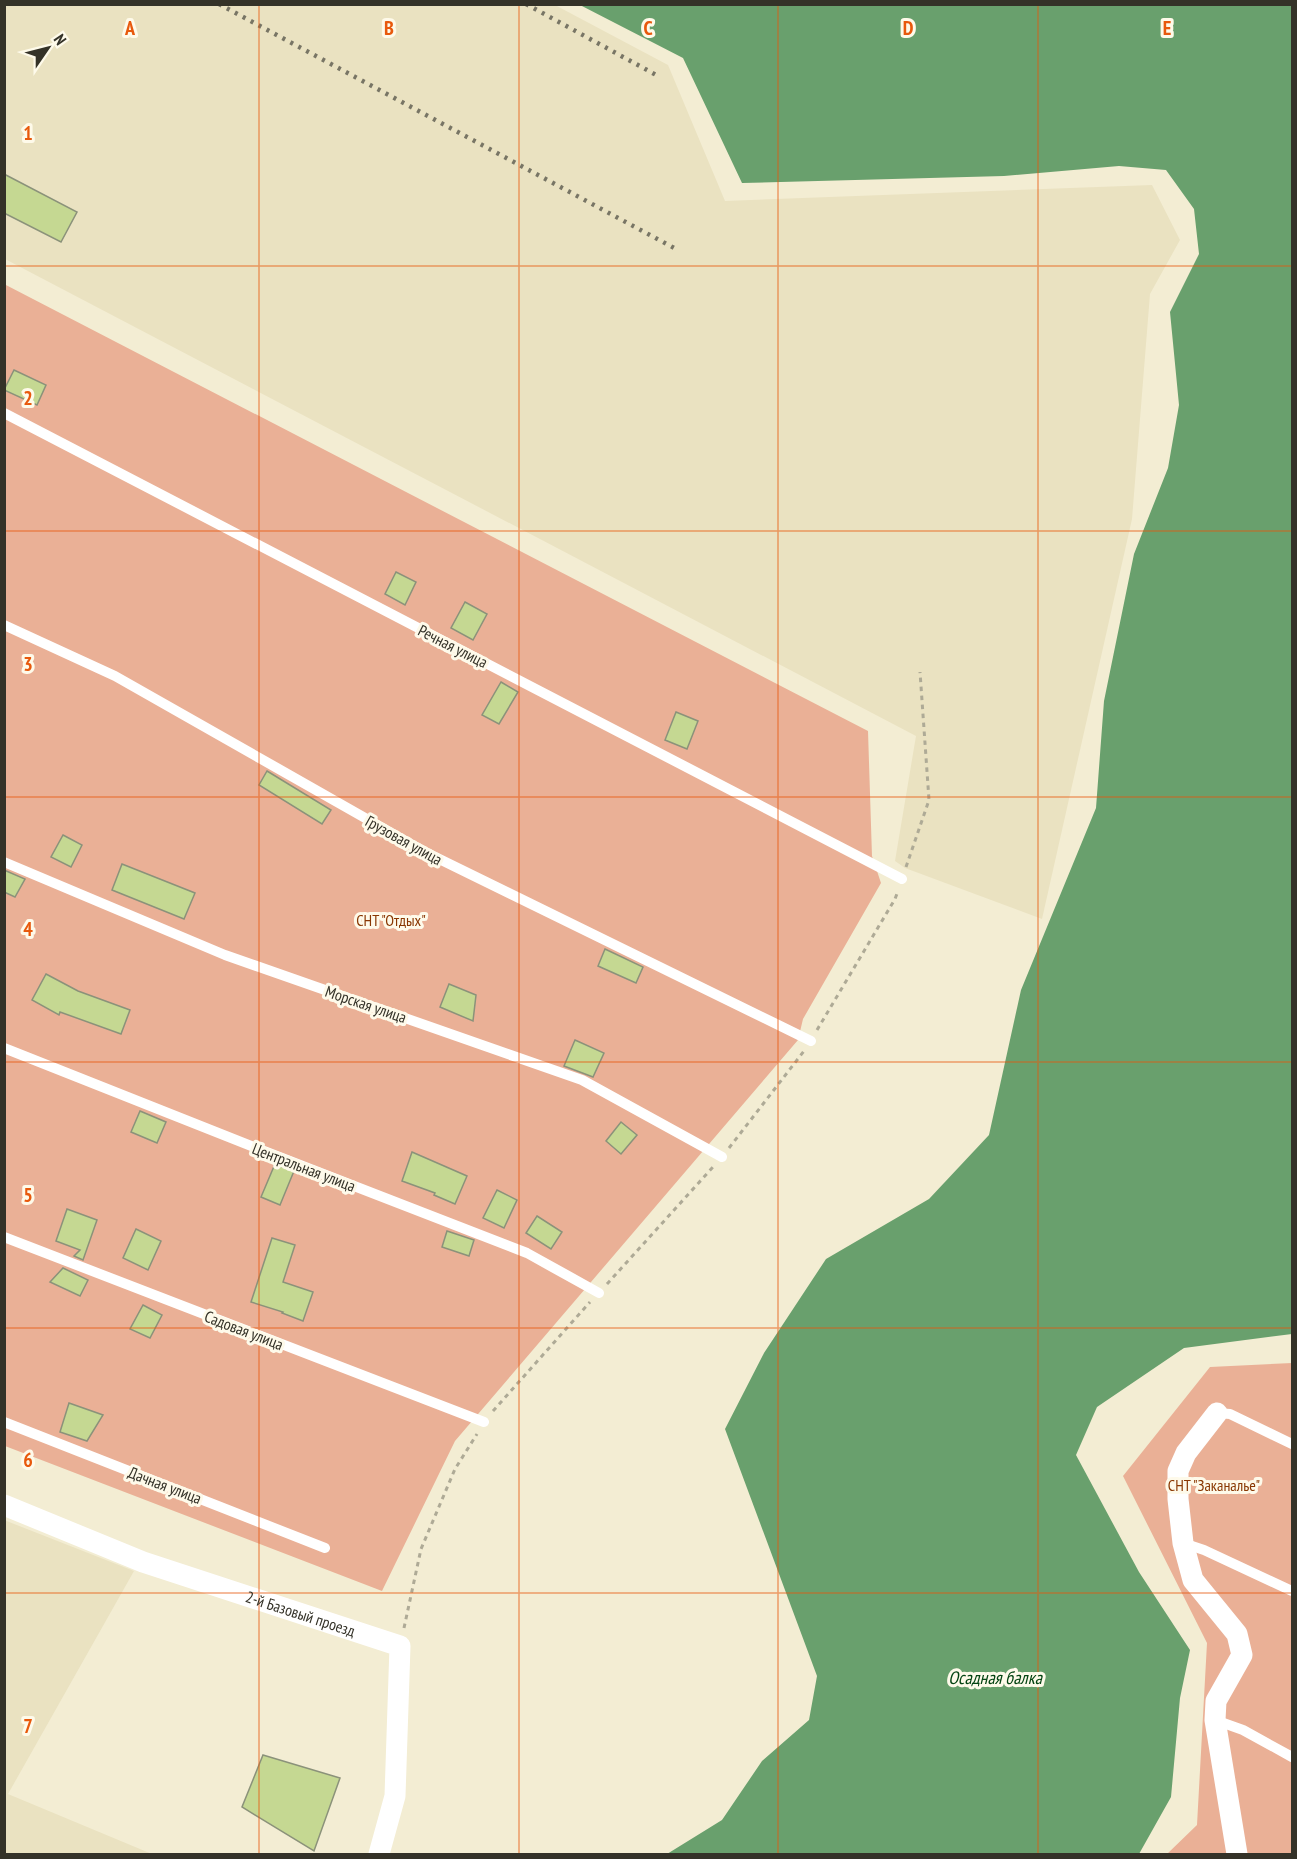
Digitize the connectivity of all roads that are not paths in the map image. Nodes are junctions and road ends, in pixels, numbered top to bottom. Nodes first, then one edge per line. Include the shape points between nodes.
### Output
1 (4, 413) edge
2 (4, 625) edge
3 (4, 862) edge
4 (902, 879) road end
5 (811, 1041) road end
6 (4, 1048) edge
7 (722, 1157) road end
8 (4, 1237) edge
9 (599, 1293) road end
10 (1217, 1413) joint
11 (4, 1422) edge
12 (484, 1422) road end
13 (1293, 1444) edge
14 (4, 1504) edge
15 (1183, 1543) junction
16 (325, 1548) dead end
17 (1293, 1591) edge
18 (1215, 1720) junction
19 (1293, 1757) edge
20 (379, 1854) edge
21 (1237, 1854) edge

1 - 4 lane, Речная улица
2 - 5 lane, Грузовая улица via 115,676 425,852
3 - 7 lane, Морская улица via 225,955 582,1080
6 - 9 lane, Центральная улица via 527,1252
8 - 12 lane, Садовая улица
10 - 13 lane via 1230,1414
10 - 15 street via 1185,1453 1178,1471
11 - 16 lane, Дачная улица
14 - 20 street, 2-й Базовый проезд via 143,1562 400,1646 394,1796
15 - 17 lane
15 - 18 street via 1193,1580 1237,1634 1242,1655 1216,1701
18 - 19 lane
18 - 21 street

